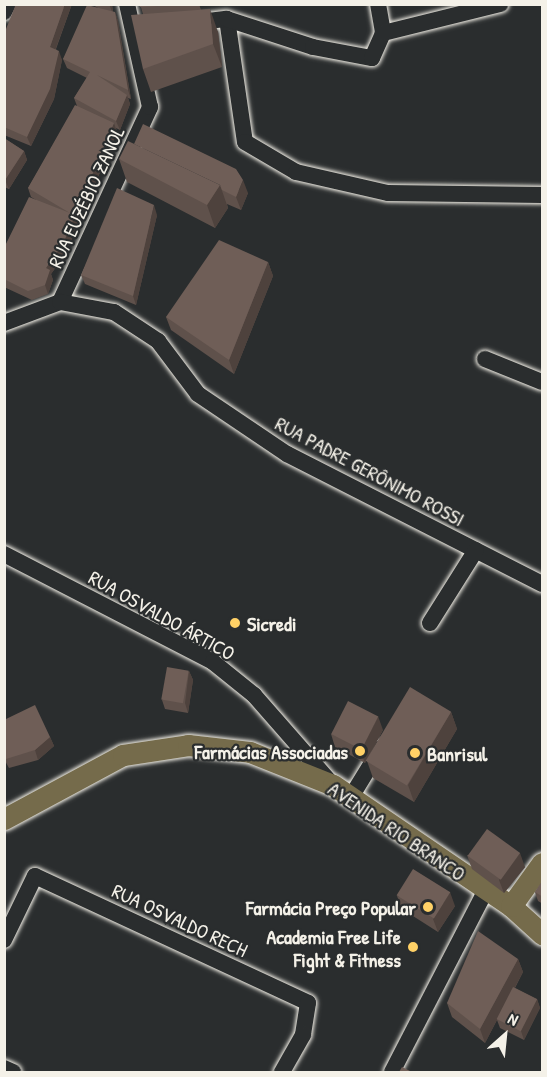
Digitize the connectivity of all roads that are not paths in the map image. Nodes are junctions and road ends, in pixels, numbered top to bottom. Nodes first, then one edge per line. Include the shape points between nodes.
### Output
1 (8, 4) edge
2 (127, 4) edge
3 (378, 4) edge
4 (500, 4) edge
5 (4, 12) edge
6 (227, 19) junction
7 (174, 25) edge
8 (153, 28) edge
9 (131, 30) junction
10 (383, 33) junction
11 (543, 195) edge
12 (60, 302) junction
13 (4, 323) edge
14 (485, 359) dead end
15 (543, 382) edge
16 (476, 550) junction
17 (4, 554) edge
18 (543, 584) edge
19 (430, 623) dead end
20 (392, 730) edge
21 (333, 786) junction
22 (351, 797) junction
23 (5, 817) edge
24 (543, 863) edge
25 (486, 890) junction
26 (511, 906) junction
27 (543, 934) edge
28 (4, 940) edge
29 (4, 1068) edge
30 (14, 1072) edge
31 (282, 1072) edge
32 (392, 1072) edge

1 - 5 street
2 - 9 street, RUA EUZÉBIO ZANOL
3 - 10 street
4 - 10 street
6 - 7 street
6 - 10 street via 313,46 372,58
6 - 11 street via 245,142 296,172 388,193
8 - 9 street
9 - 12 street, RUA EUZÉBIO ZANOL via 150,107
12 - 13 street
12 - 16 street, RUA PADRE GERÔNIMO ROSSI via 114,312 158,340 198,394 287,454
14 - 15 street
16 - 18 street, RUA PADRE GERÔNIMO ROSSI
16 - 19 street
17 - 21 street, RUA OSVALDO ÁRTICO via 213,662 254,695
20 - 22 street
21 - 22 main road, AVENIDA RIO BRANCO
21 - 23 main road, AVENIDA RIO BRANCO via 250,752 188,744 123,755
22 - 25 main road, AVENIDA RIO BRANCO
24 - 26 main road
25 - 26 main road, AVENIDA RIO BRANCO
25 - 32 street
26 - 27 main road, AVENIDA RIO BRANCO
28 - 31 street, RUA OSVALDO RECH via 35,876 308,1002 303,1035
29 - 30 street

